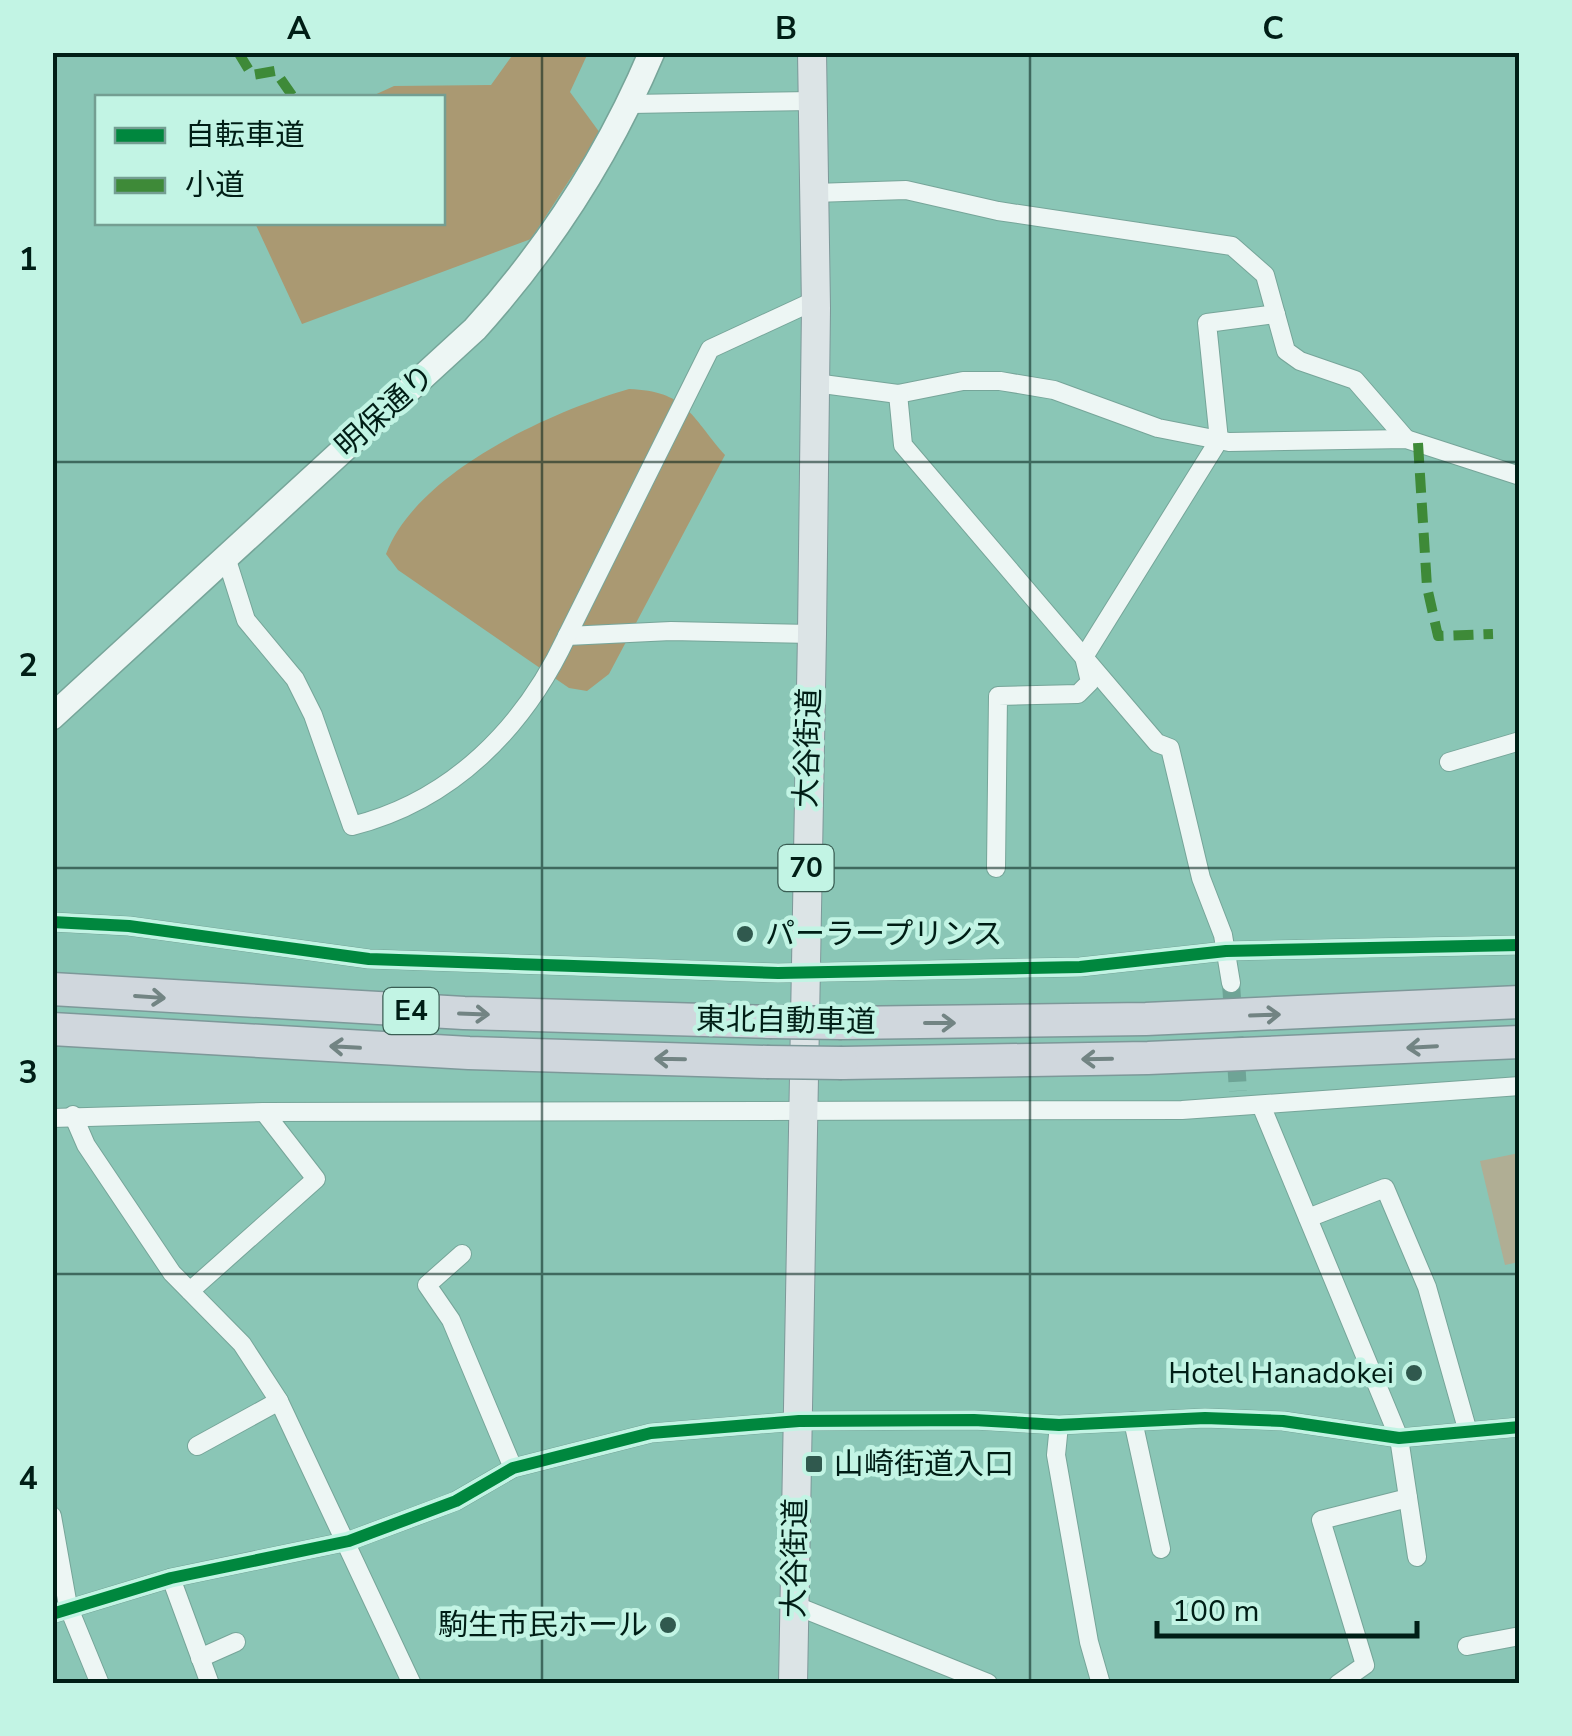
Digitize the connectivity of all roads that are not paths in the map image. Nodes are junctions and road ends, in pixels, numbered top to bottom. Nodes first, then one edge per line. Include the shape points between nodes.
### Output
1 (652, 52) edge
2 (812, 52) edge
3 (812, 101) junction
4 (630, 104) junction
5 (814, 193) junction
6 (816, 300) junction
7 (1276, 314) junction
8 (815, 383) junction
9 (898, 394) junction
10 (1406, 439) junction
11 (1218, 440) junction
12 (1520, 476) edge
13 (226, 557) junction
14 (812, 634) junction
15 (567, 636) junction
16 (1084, 657) junction
17 (52, 717) edge
18 (1520, 741) edge
19 (1449, 762) dead end
20 (996, 868) dead end
21 (52, 922) edge
22 (1520, 944) edge
23 (1226, 952) junction
24 (806, 972) junction
25 (1231, 983) tunnel mouth
26 (52, 989) edge
27 (1520, 1002) edge
28 (52, 1029) edge
29 (1520, 1042) edge
30 (1520, 1086) edge
31 (1261, 1105) junction
32 (805, 1110) junction
33 (264, 1112) junction
34 (73, 1115) junction
35 (52, 1118) edge
36 (1308, 1218) junction
37 (462, 1254) dead end
38 (190, 1291) junction
39 (278, 1401) junction
40 (799, 1421) junction
41 (1133, 1421) junction
42 (1059, 1425) junction
43 (1520, 1427) edge
44 (1468, 1432) junction
45 (1399, 1438) junction
46 (197, 1446) dead end
47 (513, 1468) junction
48 (1408, 1498) junction
49 (52, 1516) edge
50 (349, 1541) junction
51 (1161, 1548) dead end
52 (1417, 1557) dead end
53 (172, 1578) junction
54 (794, 1605) junction
55 (60, 1610) edge
56 (1520, 1636) edge
57 (236, 1642) dead end
58 (1467, 1646) dead end
59 (200, 1658) junction
60 (988, 1683) edge
61 (100, 1684) edge
62 (210, 1684) edge
63 (412, 1684) edge
64 (792, 1684) edge
65 (1101, 1684) edge
66 (1338, 1684) edge

1 - 4 street, 明保通り
2 - 3 main road, 大谷街道 / 70
3 - 4 street
3 - 5 main road, 大谷街道 / 70
4 - 13 street, 明保通り via 588,183 521,278 475,329
5 - 6 main road, 大谷街道 / 70
5 - 7 street via 906,190 998,212 1232,246 1266,276
6 - 8 main road, 大谷街道 / 70
6 - 15 street via 710,350
7 - 10 street via 1286,351 1355,380
7 - 11 street via 1207,323
8 - 9 street
8 - 14 main road, 大谷街道 / 70
9 - 11 street via 1000,381 1054,390 1158,428
9 - 16 street via 903,445
10 - 11 street
10 - 12 street
11 - 16 street
13 - 15 street via 246,620 295,678 313,715 352,826 403,810 461,774 518,721
13 - 17 street, 明保通り
14 - 15 street
14 - 24 main road, 大谷街道 / 70
16 - 20 street via 1090,682 1078,694 998,696
16 - 23 street via 1158,743 1170,748
18 - 19 street
21 - 24 street via 130,926 369,959
22 - 23 street
23 - 24 street via 1080,967
23 - 25 street
24 - 32 main road, 大谷街道 / 70
26 -> 27 highway, 東北自動車道 / E4, bridge via 464,1013 842,1023 1146,1019
29 -> 28 highway, 東北自動車道 / E4, bridge via 1166,1058 842,1063 469,1053
30 - 31 street
31 - 32 street via 1238,1098 1182,1110
31 - 36 street
32 - 33 street
32 - 40 main road, 大谷街道 / 70
33 - 34 street
33 - 38 street via 316,1179
34 - 35 street
34 - 38 street via 86,1145
36 - 44 street via 1385,1188 1427,1288
36 - 45 street
37 - 47 street via 427,1284 451,1320
38 - 39 street via 242,1344
39 - 46 street
39 - 50 street
40 - 42 street
40 - 47 street via 651,1433
40 - 54 main road, 大谷街道 / 70
41 - 42 street
41 - 45 street via 1284,1421
41 - 51 street
42 - 65 street via 1056,1455
43 - 44 street
44 - 45 street
45 - 48 street
47 - 50 street via 456,1501
48 - 52 street
48 - 66 street via 1321,1520 1366,1665
49 - 55 street
50 - 53 street
50 - 63 street
53 - 55 street
53 - 59 street
54 - 60 street
54 - 64 main road, 大谷街道 / 70
55 - 61 street
56 - 58 street
57 - 59 street
59 - 62 street

